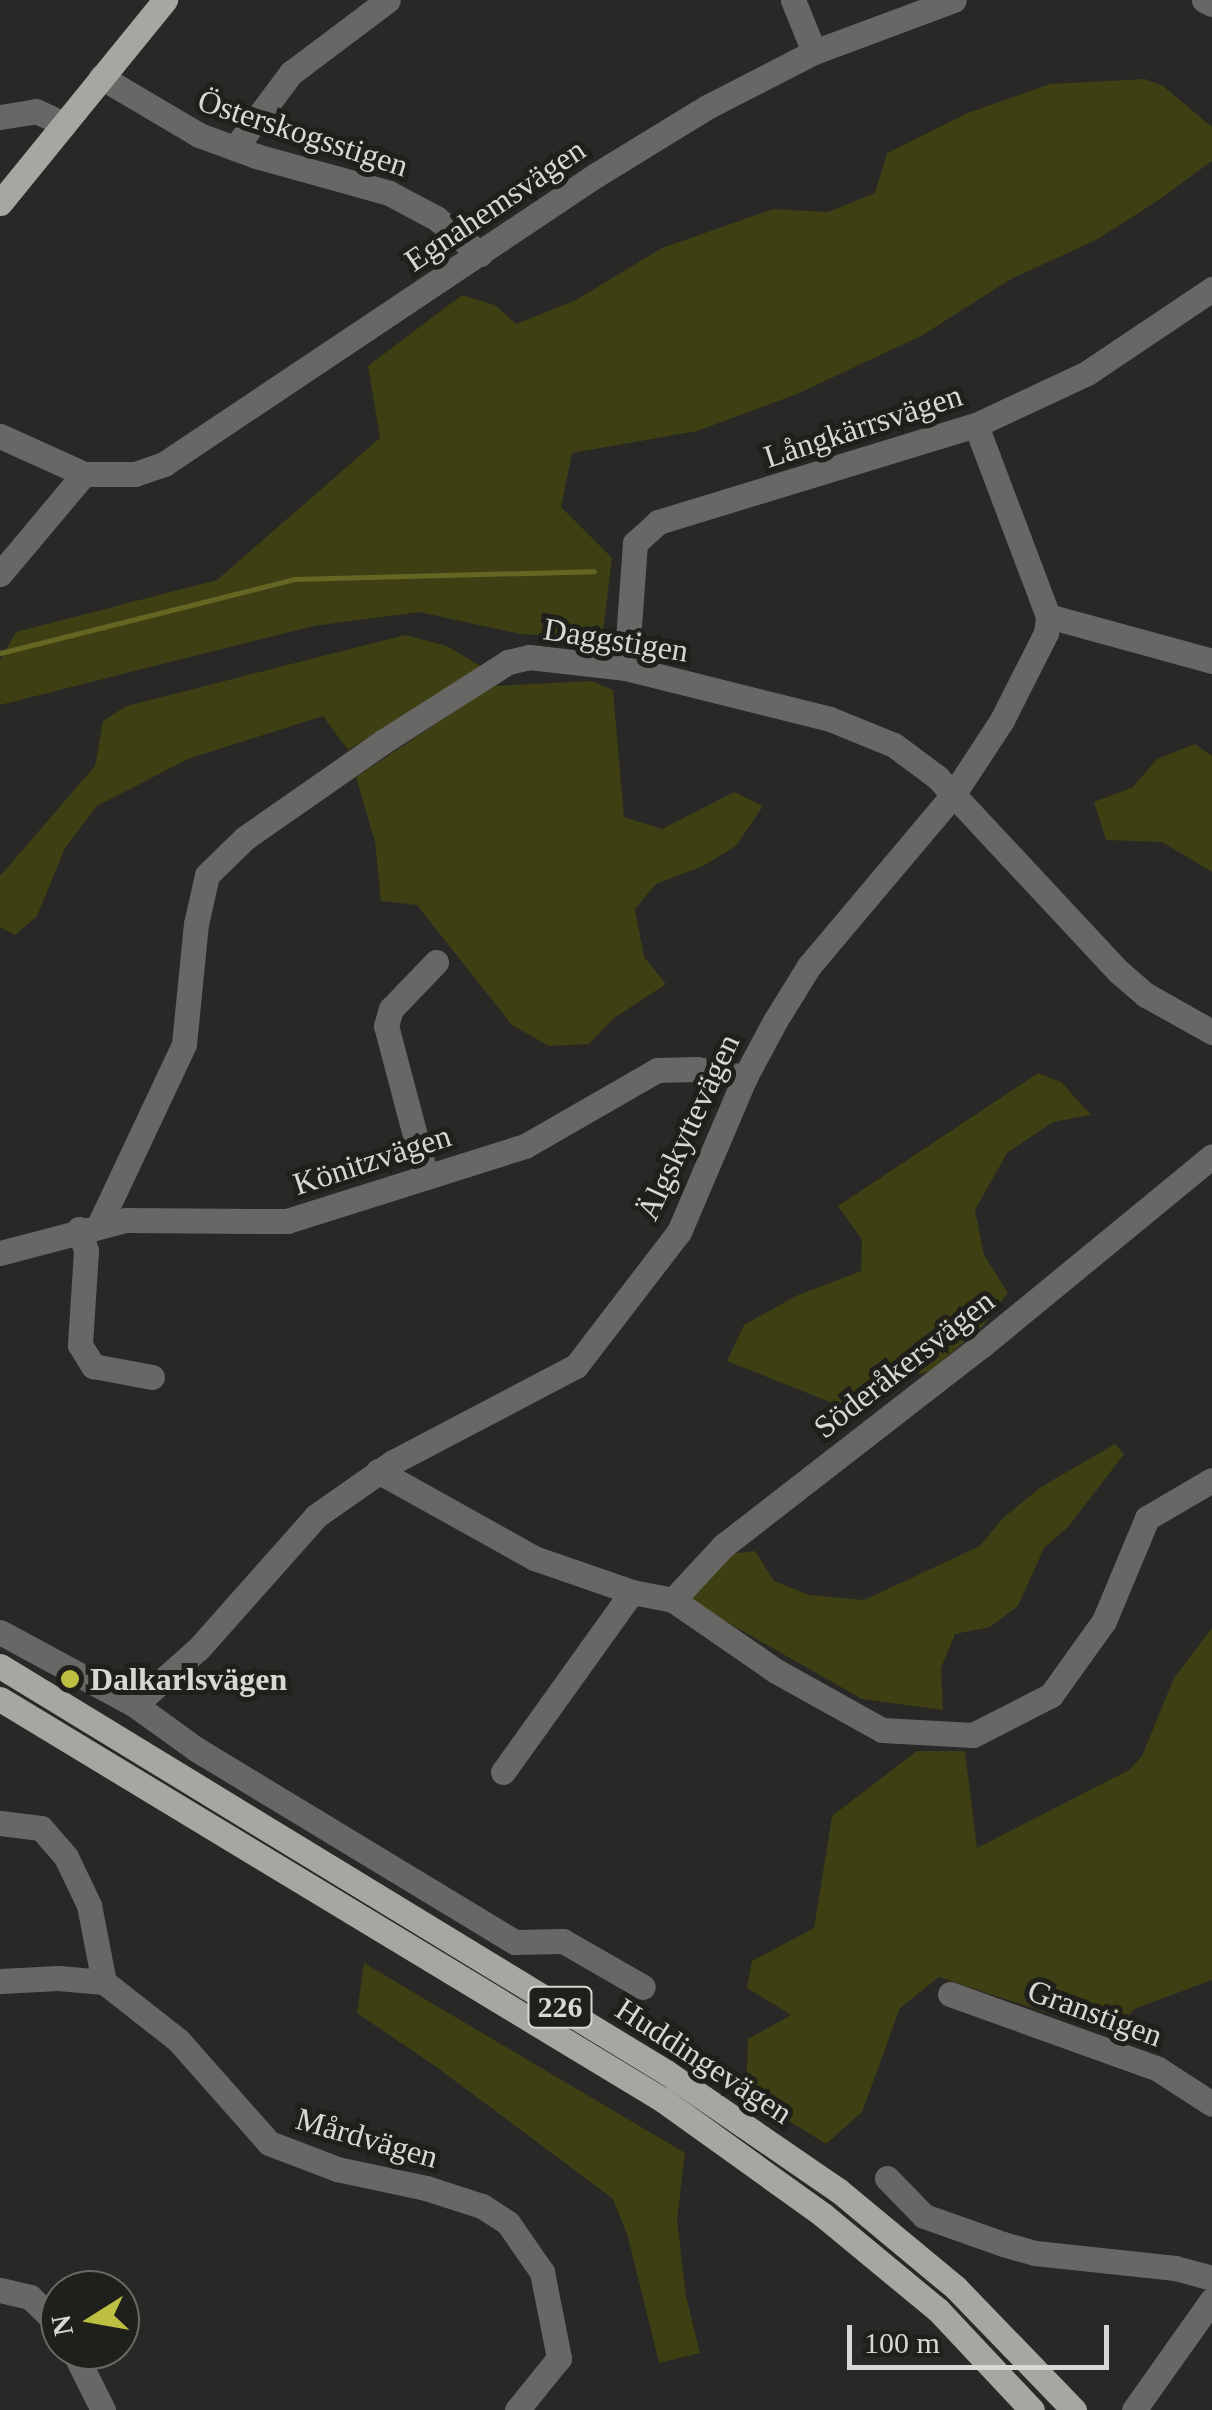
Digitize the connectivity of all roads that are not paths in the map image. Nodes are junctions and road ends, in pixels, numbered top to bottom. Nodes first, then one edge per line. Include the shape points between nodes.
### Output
1 (165, 0) edge
2 (388, 0) edge
3 (794, 0) edge
4 (954, 0) edge
5 (1204, 0) edge
6 (1212, 4) edge
7 (814, 52) junction
8 (101, 77) junction
9 (0, 117) edge
10 (64, 124) junction
11 (235, 148) junction
12 (0, 203) edge
13 (480, 254) junction
14 (1212, 289) edge
15 (976, 425) junction
16 (0, 436) edge
17 (84, 474) junction
18 (0, 574) edge
19 (1048, 616) junction
20 (1212, 661) edge
21 (626, 668) junction
22 (953, 795) junction
23 (436, 962) dead end
24 (1212, 1032) edge
25 (745, 1077) junction
26 (1212, 1156) edge
27 (426, 1177) junction
28 (89, 1227) junction
29 (0, 1253) edge
30 (152, 1377) dead end
31 (378, 1472) junction
32 (1212, 1480) edge
33 (632, 1592) junction
34 (674, 1600) junction
35 (0, 1632) edge
36 (0, 1666) edge
37 (0, 1699) edge
38 (135, 1705) junction
39 (502, 1772) dead end
40 (0, 1823) edge
41 (0, 1980) edge
42 (104, 1982) junction
43 (643, 1988) dead end
44 (950, 1994) dead end
45 (1212, 2104) edge
46 (887, 2178) dead end
47 (1212, 2278) edge
48 (0, 2290) edge
49 (1212, 2300) edge
50 (40, 2307) edge
51 (83, 2370) edge
52 (103, 2410) edge
53 (518, 2410) edge
54 (1032, 2410) edge
55 (1074, 2410) edge
56 (1134, 2410) edge

1 - 8 main road
2 - 11 street via 291,73
3 - 7 street
4 - 7 street, Egnahemsvägen
5 - 6 street
7 - 13 street, Egnahemsvägen via 707,107
8 - 10 main road
8 - 11 street, Österskogsstigen via 174,124
9 - 10 street via 36,112
10 - 12 main road
11 - 13 street, Österskogsstigen via 389,192
13 - 17 street, Egnahemsvägen via 164,464 135,474
14 - 15 street, Långkärrsvägen via 1087,372
15 - 19 street
15 - 21 street, Långkärrsvägen via 658,522 635,543
16 - 17 street, Egnahemsvägen
17 - 18 street
19 - 20 street
19 - 22 street, Älgskyttevägen via 1022,683
21 - 22 street, Daggstigen via 830,719 894,745
21 - 28 street, Daggstigen via 528,657 508,662 244,838 207,875 184,1044
22 - 24 street, Daggstigen via 1118,971
22 - 25 street, Älgskyttevägen via 809,966
23 - 27 street via 391,1009 386,1026
25 - 27 street, Könitzvägen via 657,1070 525,1146
25 - 31 street, Älgskyttevägen via 679,1232 576,1366
26 - 34 street, Söderåkersvägen via 723,1546
27 - 28 street, Könitzvägen via 288,1221 126,1220
28 - 29 street, Könitzvägen
28 - 30 street via 80,1345 93,1366
31 - 33 street via 534,1558
31 - 38 street, Älgskyttevägen via 316,1516 199,1648
32 - 34 street via 1148,1518 1104,1620 1051,1696 973,1736 882,1730 776,1672
33 - 34 street
33 - 39 street
35 - 38 street, Huddingevägen
36 - 55 main road, Huddingevägen / 226 via 666,2072 789,2156 956,2288
37 - 54 main road, Huddingevägen / 226 via 663,2100 924,2298
38 - 43 street, Huddingevägen via 196,1750 515,1942 563,1941
40 - 42 street via 41,1828 66,1857 89,1905
41 - 42 street
42 - 53 street, Mårdvägen via 178,2040 269,2143 337,2170 482,2206 508,2223 542,2272 559,2358
44 - 45 street, Granstigen via 1158,2069
46 - 47 street via 924,2216 1004,2244
48 - 50 street via 30,2297
49 - 56 street
51 - 52 street

